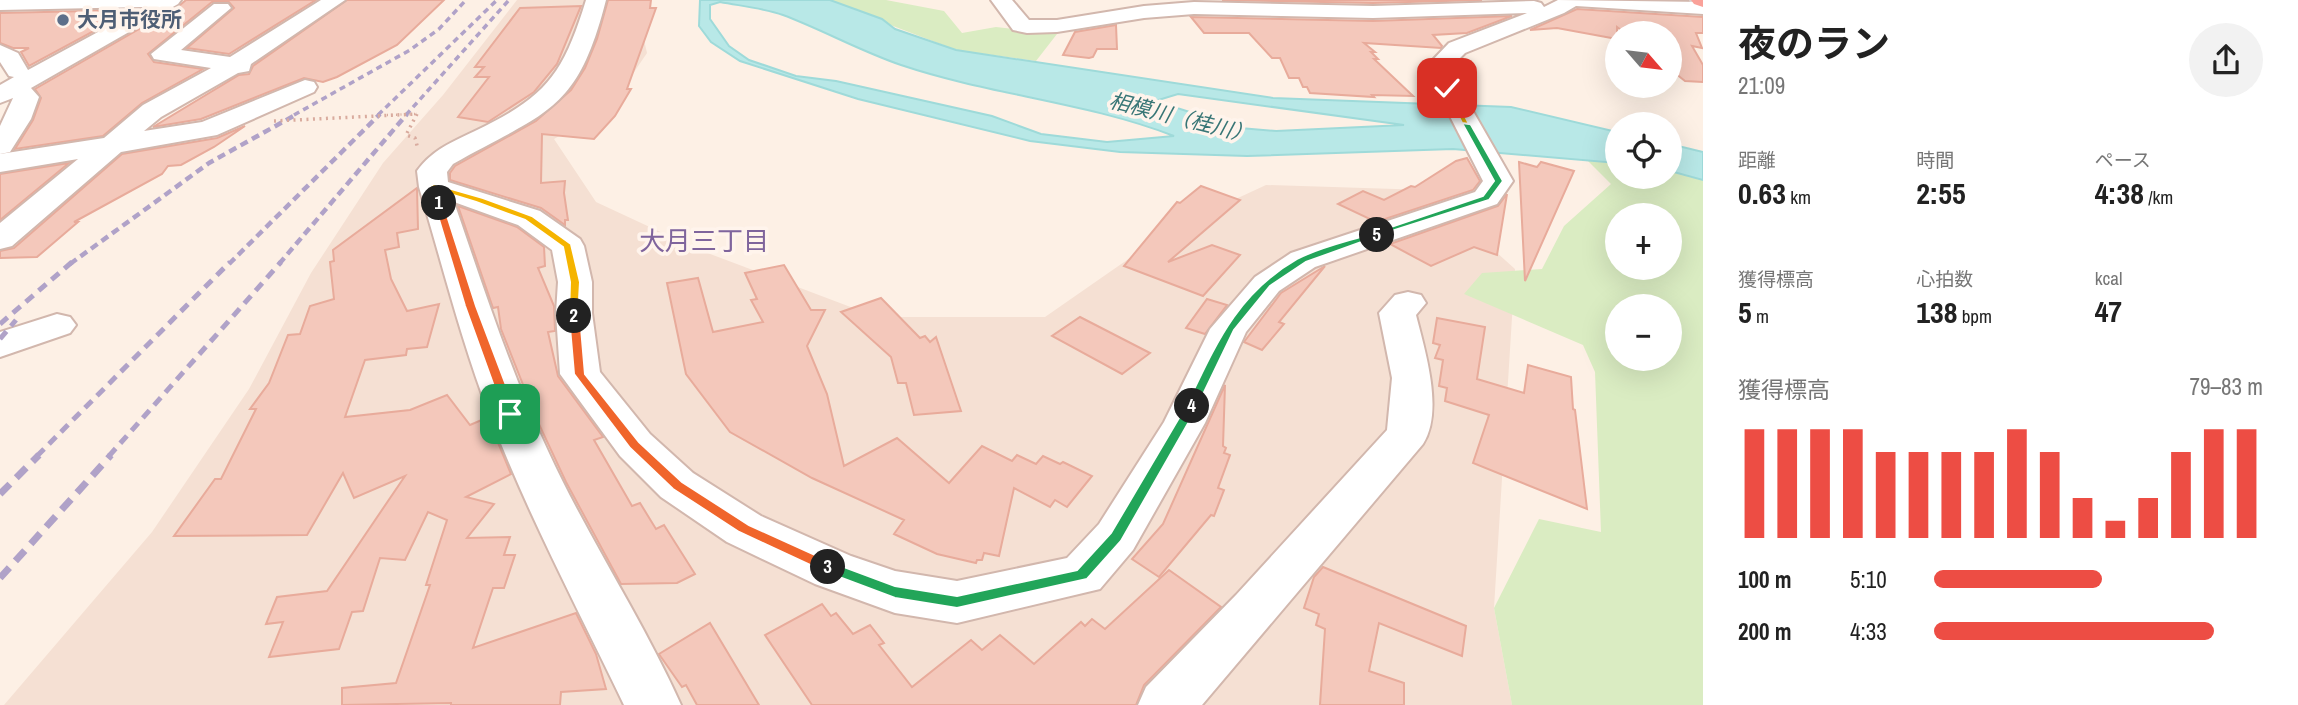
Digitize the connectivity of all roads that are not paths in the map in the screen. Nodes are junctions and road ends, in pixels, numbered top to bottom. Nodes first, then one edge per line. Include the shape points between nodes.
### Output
1 (171, 0) edge
2 (335, 0) edge
3 (596, 0) edge
4 (1001, 0) edge
5 (1068, 0) edge
6 (1568, 3) edge
7 (0, 4) edge
8 (221, 8) dead end
9 (1702, 15) edge
10 (1074, 21) junction
11 (178, 39) junction
12 (98, 41) junction
13 (258, 48) junction
14 (0, 52) edge
15 (234, 65) junction
16 (267, 71) dead end
17 (8, 81) edge
18 (305, 87) dead end
19 (0, 146) edge
20 (109, 146) junction
21 (0, 163) edge
22 (434, 187) junction
23 (0, 239) edge
24 (1408, 303) dead end
25 (57, 325) dead end
26 (0, 345) edge
27 (653, 705) edge
28 (1166, 705) edge

1 - 7 street
1 - 12 street
2 - 13 street
3 - 22 street via 588,33 561,83 535,110 443,159 432,171
4 - 10 street via 1021,25 1057,26
5 - 10 street
6 - 9 street
6 - 10 street via 1373,12 1194,8
6 - 22 street via 1457,48 1441,64 1447,88 1498,181 1486,198 1303,260 1267,284 1229,329 1184,423 1116,537 1082,575 957,602 895,592 833,570 744,529 677,485 635,445 580,374 575,282 568,246 529,218
8 - 11 street
11 - 12 street
11 - 13 street
11 - 15 street via 162,54
12 - 17 street via 47,69
13 - 15 street
14 - 17 street via 10,58
15 - 16 street
15 - 20 street via 152,111
17 - 19 street via 26,97
18 - 20 street via 208,129
20 - 21 street
20 - 23 street
22 - 27 street via 510,414
24 - 28 street via 1397,313 1412,378 1408,434
25 - 26 street

